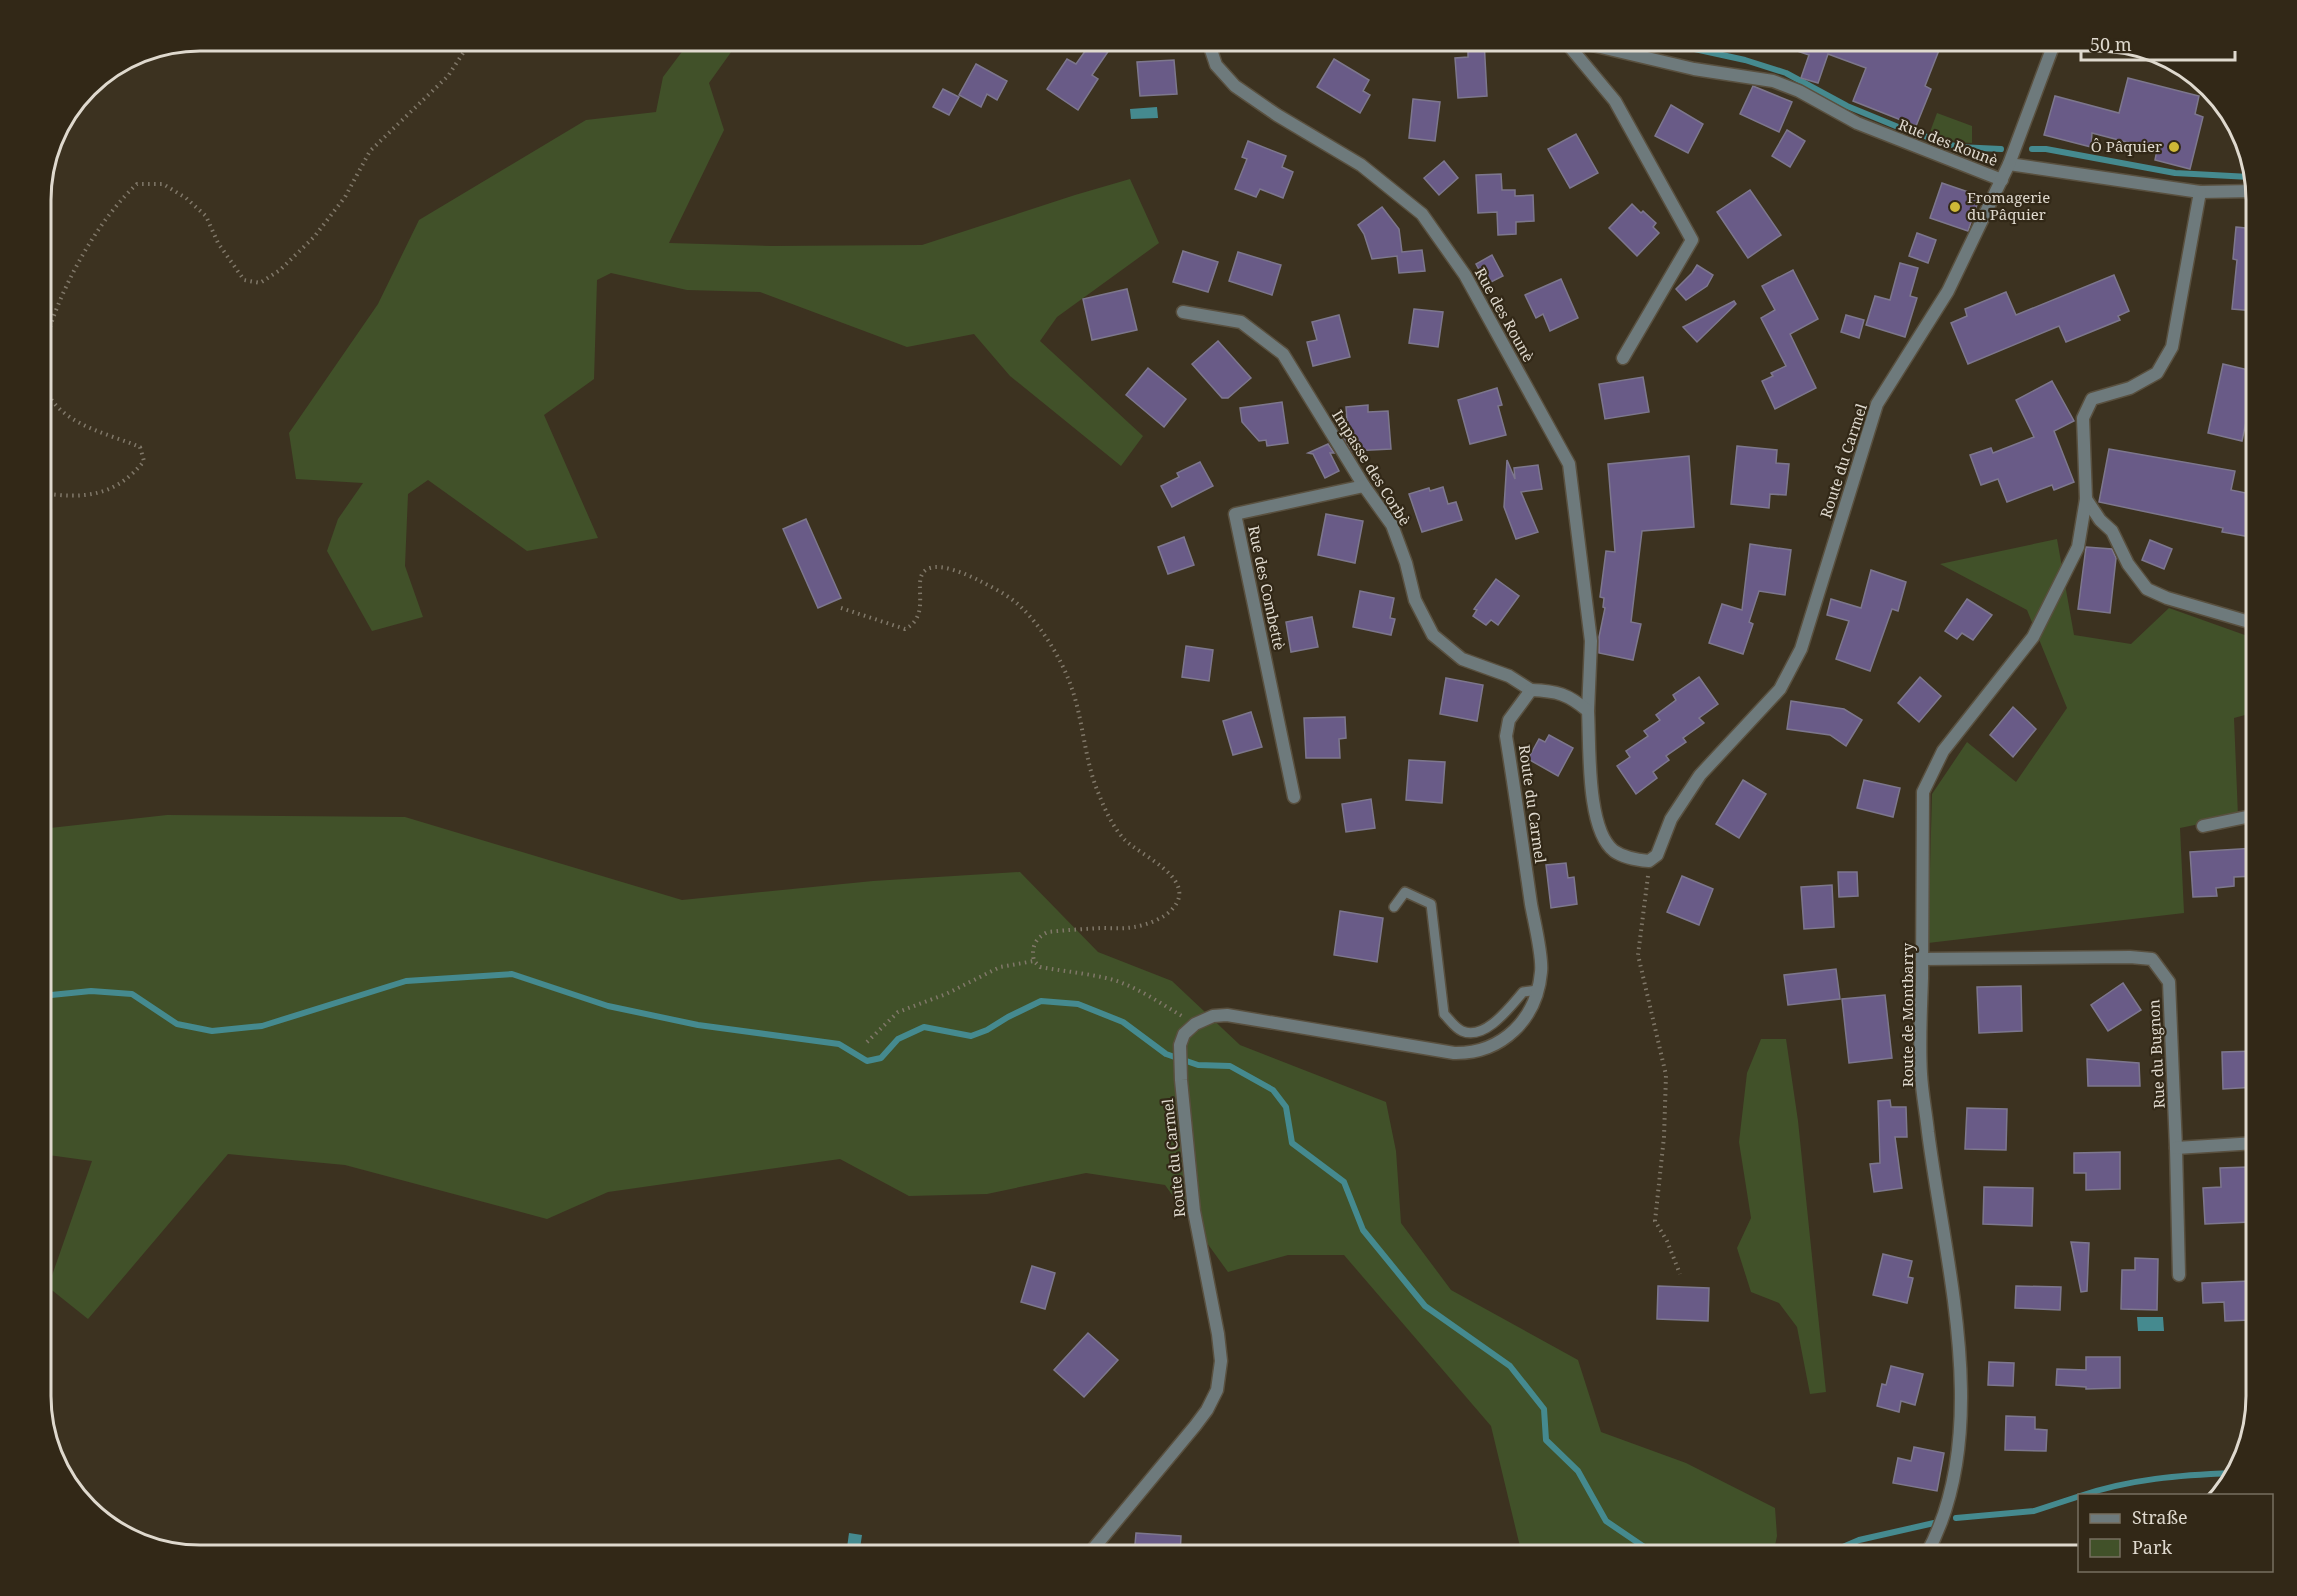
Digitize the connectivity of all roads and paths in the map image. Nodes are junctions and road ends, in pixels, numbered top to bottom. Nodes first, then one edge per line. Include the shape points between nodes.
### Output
1 (464, 51) edge
2 (1212, 51) edge
3 (1574, 51) edge
4 (1620, 51) edge
5 (2051, 51) edge
6 (2009, 164) junction
7 (2002, 180) junction
8 (2246, 191) edge
9 (2200, 192) junction
10 (1183, 312) dead end
11 (51, 326) edge
12 (1623, 358) dead end
13 (51, 399) edge
14 (1364, 486) junction
15 (51, 493) edge
16 (2086, 499) junction
17 (842, 608) dead end
18 (2246, 621) edge
19 (1530, 690) junction
20 (1588, 711) junction
21 (1294, 796) dead end
22 (2246, 817) edge
23 (2203, 826) dead end
24 (1649, 861) junction
25 (1394, 907) dead end
26 (1922, 959) junction
27 (1034, 961) junction
28 (1538, 990) junction
29 (1195, 1024) junction
30 (867, 1042) dead end
31 (2246, 1144) edge
32 (2176, 1148) junction
33 (1680, 1274) dead end
34 (2179, 1275) dead end
35 (1097, 1545) edge
36 (1931, 1545) edge

1 - 11 path via 448,76 370,151 345,197 314,237 260,283 244,280 218,243 206,216 186,198 163,184 137,184 119,201 85,250
2 - 20 street, Rue des Rounè via 1216,65 1235,86 1361,165 1422,214 1465,275 1569,464 1591,641
3 - 12 street via 1615,101 1692,240
4 - 7 street, Rue des Rounè via 1694,69 1773,81 1857,123
5 - 6 street, Route du Carmel
6 - 7 street, Route du Carmel
6 - 9 street
7 - 24 street, Route du Carmel via 1948,291 1877,404 1801,649 1780,689 1700,775 1671,819 1657,855
8 - 9 street
9 - 16 street, Route de Montbarry via 2172,347 2157,373 2130,388 2092,399 2083,418
10 - 14 street, Impasse des Corbè via 1241,322 1283,354
13 - 15 path via 86,428 140,447 144,461 131,477 96,495
14 - 19 street, Impasse des Corbè via 1392,525 1415,600 1433,635 1462,659 1509,676
14 - 21 street, Rue des Combettè via 1235,514
16 - 18 street via 2112,531 2128,564 2147,590
16 - 26 street, Route de Montbarry via 2078,547 2033,637 1943,751 1923,792
17 - 27 path via 905,630 918,619 923,574 930,568 942,568 994,588 1020,606 1055,654 1071,687 1095,784 1106,812 1123,838 1172,875 1179,897 1174,907 1160,918 1134,928 1048,932 1034,945
19 - 20 street via 1571,697
19 - 28 street, Route du Carmel via 1509,720 1506,736 1541,971
20 - 24 street via 1594,811 1600,835 1614,851
22 - 23 street
24 - 33 path via 1638,955 1666,1075 1655,1221
25 - 28 lane via 1405,892 1431,904 1444,1014 1462,1031 1478,1032 1497,1022 1523,992
26 - 32 street, Rue du Bugnon via 2152,959 2169,982
26 - 36 street, Route de Montbarry via 1921,1075 1959,1327 1960,1442 1945,1516
27 - 29 path via 1040,967 1106,978 1124,985
27 - 30 path via 1000,967 898,1012
28 - 29 street, Route du Carmel via 1531,1011 1519,1026 1497,1044 1472,1053 1227,1015
29 - 35 street, Route du Carmel via 1184,1034 1180,1045 1181,1080 1194,1211 1218,1334 1220,1378 1201,1418
31 - 32 street
32 - 34 street, Rue du Bugnon

